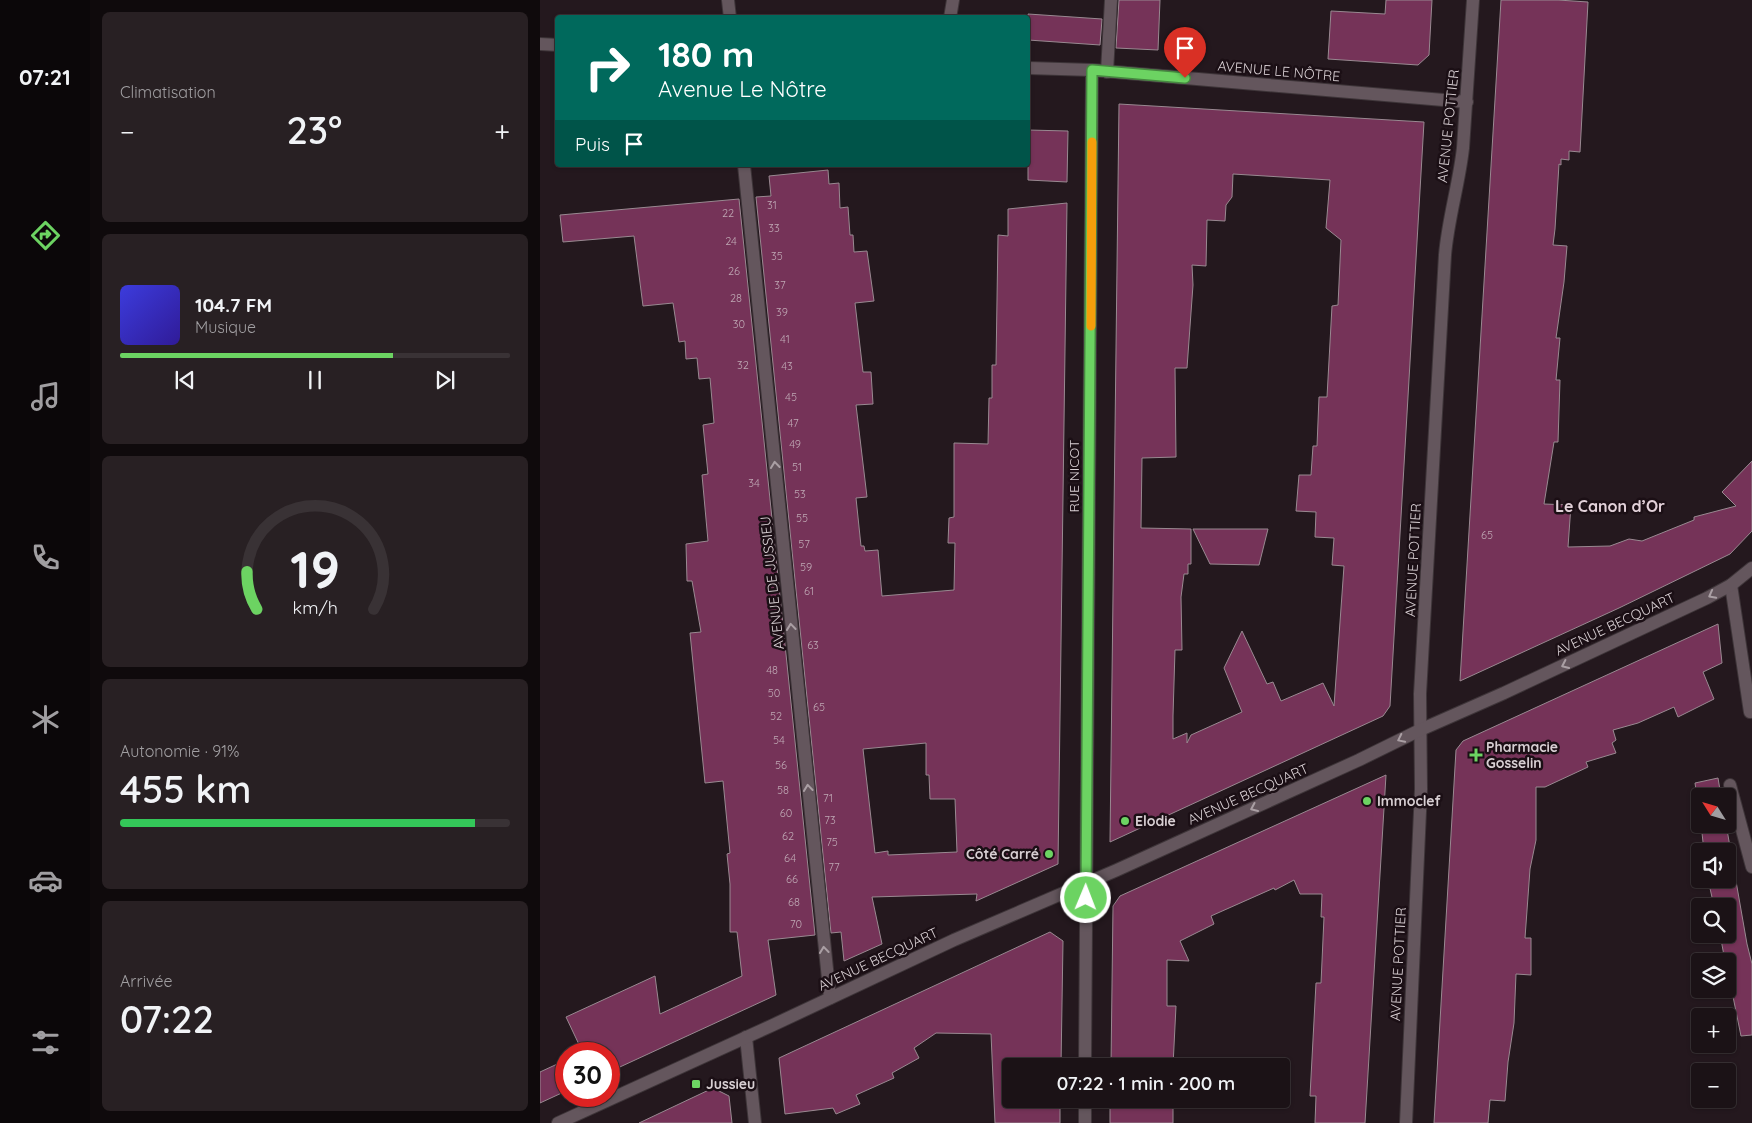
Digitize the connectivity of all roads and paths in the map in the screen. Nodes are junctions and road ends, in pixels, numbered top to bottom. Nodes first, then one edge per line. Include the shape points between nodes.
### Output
1 (728, 0) edge
2 (952, 0) edge
3 (1111, 0) edge
4 (1473, 0) edge
5 (730, 15) edge
6 (950, 15) edge
7 (540, 44) edge
8 (555, 45) edge
9 (1030, 68) edge
10 (1092, 70) junction
11 (1107, 72) junction
12 (1467, 102) junction
13 (744, 167) edge
14 (1752, 568) edge
15 (1730, 586) junction
16 (1750, 712) dead end
17 (1420, 730) junction
18 (1730, 785) dead end
19 (1752, 867) edge
20 (1087, 883) junction
21 (830, 998) junction
22 (746, 1037) junction
23 (1085, 1058) edge
24 (1085, 1108) edge
25 (558, 1123) edge
26 (755, 1123) edge
27 (1084, 1123) edge
28 (1406, 1123) edge

1 - 5 street
2 - 6 street
3 - 11 street
4 - 12 street, AVENUE POTTIER
7 - 8 street
9 - 10 street, AVENUE LE NÔTRE
10 - 11 street, AVENUE LE NÔTRE
10 - 20 street, RUE NICOT
11 - 12 street, AVENUE LE NÔTRE
12 - 17 street, AVENUE POTTIER via 1461,170 1445,255
21 -> 13 street, AVENUE DE JUSSIEU
14 - 15 street, AVENUE BECQUART
15 - 16 street
15 -> 17 street, AVENUE BECQUART
17 -> 20 street, AVENUE BECQUART
17 - 28 street, AVENUE POTTIER via 1421,789
18 - 19 street
20 - 21 street, AVENUE BECQUART
20 - 23 street, RUE NICOT
21 - 22 street, AVENUE BECQUART
22 - 25 street, AVENUE BECQUART
22 - 26 street
24 - 27 street

